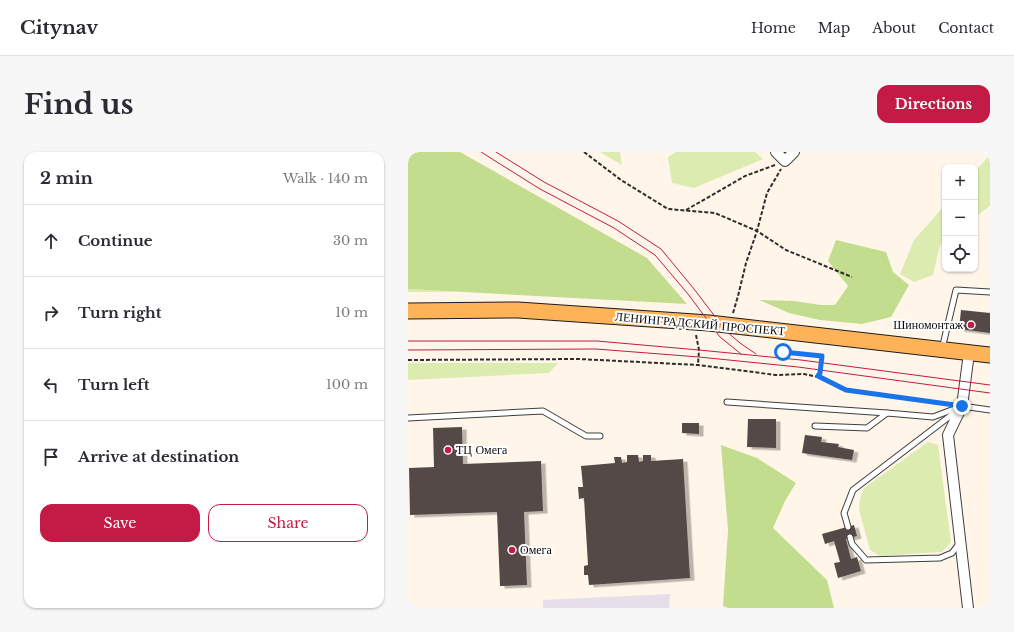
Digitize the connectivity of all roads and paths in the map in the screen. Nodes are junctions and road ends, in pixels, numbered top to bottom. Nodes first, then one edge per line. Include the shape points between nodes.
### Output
1 (584, 152) edge
2 (776, 152) edge
3 (794, 152) edge
4 (785, 161) junction
5 (686, 210) junction
6 (757, 230) junction
7 (852, 277) dead end
8 (990, 292) edge
9 (408, 311) edge
10 (734, 313) dead end
11 (696, 335) dead end
12 (941, 350) junction
13 (783, 352) dead end
14 (969, 353) junction
15 (990, 356) edge
16 (408, 360) edge
17 (698, 365) junction
18 (818, 376) junction
19 (727, 402) dead end
20 (962, 406) junction
21 (990, 410) edge
22 (887, 413) junction
23 (408, 418) edge
24 (815, 426) dead end
25 (600, 436) dead end
26 (848, 527) dead end
27 (850, 537) dead end
28 (960, 543) junction
29 (968, 608) edge

1 - 5 path via 651,200 668,209
2 - 4 street
3 - 4 street
4 - 5 path via 745,176
4 - 6 path via 767,193
5 - 6 path via 716,213
6 - 7 path via 786,250
6 - 10 path via 746,262
8 - 12 lane via 956,290
9 - 12 main road, ЛЕНИНГРАДСКИЙ ПРОСПЕКТ via 518,310 704,322
11 - 17 path
12 - 14 main road, ЛЕНИНГРАДСКИЙ ПРОСПЕКТ
13 - 18 path via 822,356
14 - 15 main road, ЛЕНИНГРАДСКИЙ ПРОСПЕКТ
14 - 20 street
16 - 17 path via 579,359
17 - 18 path via 776,375
18 - 20 path via 846,390
19 - 22 lane
20 - 21 lane
20 - 22 lane via 933,417
20 - 26 lane via 853,490 844,513
20 - 28 street via 948,436
22 - 24 lane via 867,428
23 - 25 lane via 543,410 586,436
27 - 28 lane via 852,544 866,560 940,558 952,553
28 - 29 street

